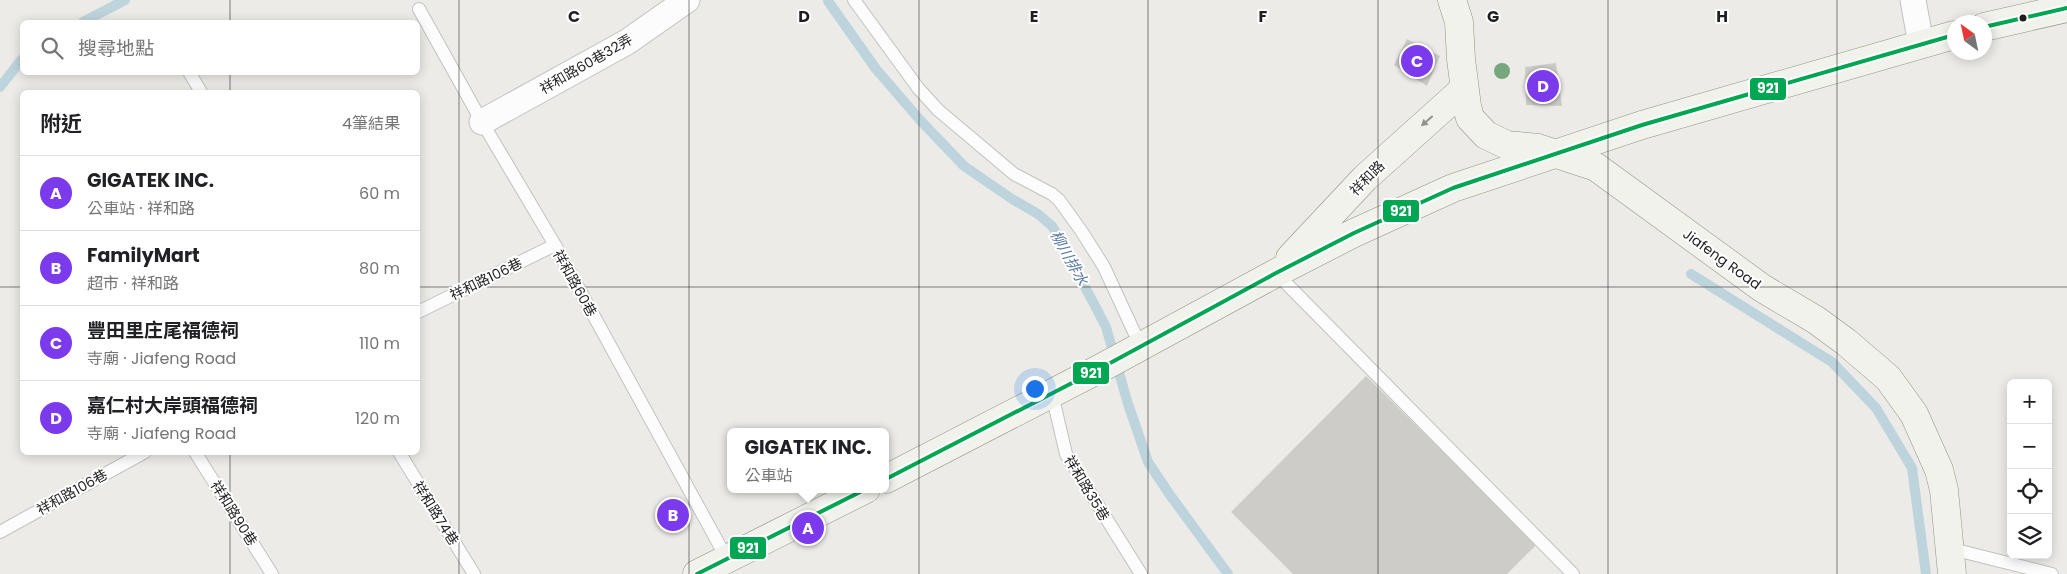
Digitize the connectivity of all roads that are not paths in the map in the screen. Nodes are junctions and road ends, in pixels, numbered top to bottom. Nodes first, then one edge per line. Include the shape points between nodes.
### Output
1 (687, 0) edge
2 (854, 0) edge
3 (1452, 0) edge
4 (1913, 0) edge
5 (2067, 8) edge
6 (419, 9) dead end
7 (1992, 25) edge
8 (1947, 36) edge
9 (1921, 44) junction
10 (191, 75) edge
11 (1464, 89) junction
12 (201, 90) edge
13 (482, 122) junction
14 (1555, 153) junction
15 (555, 245) junction
16 (1276, 273) junction
17 (420, 311) edge
18 (1140, 347) junction
19 (1052, 394) junction
20 (140, 455) edge
21 (197, 455) edge
22 (401, 455) edge
23 (889, 477) edge
24 (858, 493) edge
25 (0, 532) edge
26 (1948, 548) junction
27 (727, 559) junction
28 (272, 574) edge
29 (474, 574) edge
30 (697, 574) edge
31 (1141, 574) edge
32 (1572, 574) edge
33 (1952, 574) edge
34 (2052, 574) edge

1 - 13 street, 祥和路60巷32弄 via 627,42
2 - 18 lane via 918,88 938,110 995,160 1058,200 1104,267
3 - 11 street, Jiafeng Road via 1460,22
4 - 9 street
5 - 7 street
6 - 13 lane, 祥和路60巷
8 - 9 street, 祥和路
9 - 14 street, 祥和路
10 - 12 lane
11 - 14 street, Jiafeng Road via 1470,118 1486,135 1507,145 1530,146
11 -> 16 street, 祥和路 via 1365,178
13 - 15 lane, 祥和路60巷
14 - 16 street, 祥和路 via 1453,188
14 - 26 street, Jiafeng Road via 1596,166 1747,278 1816,320 1888,378 1914,414 1939,470 1944,490
15 - 17 lane, 祥和路106巷
15 - 27 lane, 祥和路60巷
16 - 18 street, 祥和路
16 - 32 lane
18 - 19 street, 祥和路
19 - 23 street
19 - 31 lane, 祥和路35巷 via 1066,454
20 - 25 lane, 祥和路106巷
21 - 28 lane, 祥和路90巷
22 - 29 lane, 祥和路74巷
24 - 27 street
26 - 33 street, Jiafeng Road
26 - 34 lane
27 - 30 street

